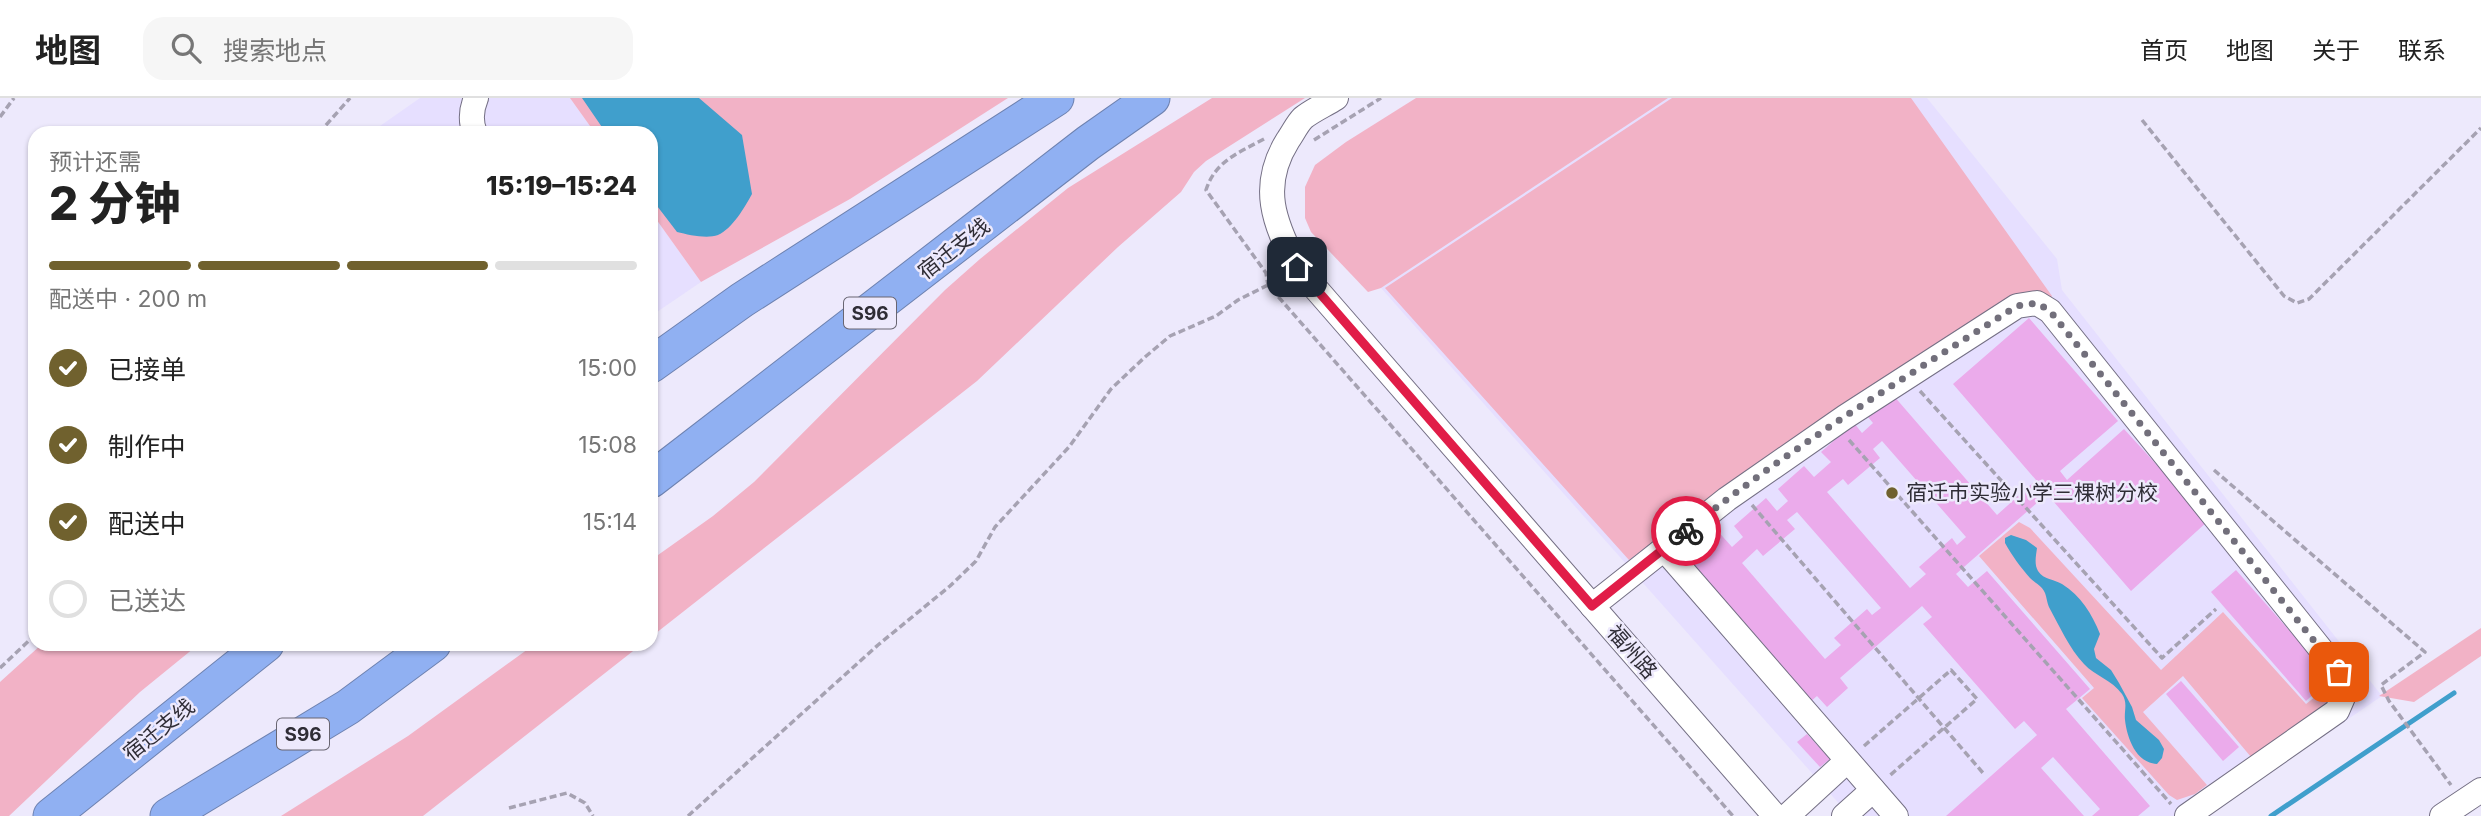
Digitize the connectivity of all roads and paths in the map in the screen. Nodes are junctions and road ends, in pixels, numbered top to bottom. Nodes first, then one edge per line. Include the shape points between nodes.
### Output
1 (14, 98) edge
2 (350, 98) edge
3 (476, 98) edge
4 (1056, 98) edge
5 (1152, 98) edge
6 (1336, 98) edge
7 (1381, 98) edge
8 (0, 117) edge
9 (2142, 120) dead end
10 (325, 126) edge
11 (473, 126) edge
12 (2481, 128) edge
13 (1310, 142) dead end
14 (1268, 285) dead end
15 (658, 360) edge
16 (1907, 376) junction
17 (1835, 424) junction
18 (2214, 470) dead end
19 (658, 475) edge
20 (1739, 491) junction
21 (1664, 549) junction
22 (1592, 606) junction
23 (2216, 609) dead end
24 (28, 642) edge
25 (257, 651) edge
26 (423, 651) edge
27 (0, 668) edge
28 (1919, 699) junction
29 (1944, 728) junction
30 (1847, 761) junction
31 (1983, 773) dead end
32 (1873, 790) junction
33 (2472, 796) edge
34 (509, 808) dead end
35 (2180, 811) edge
36 (51, 816) edge
37 (168, 816) edge
38 (593, 816) edge
39 (688, 816) edge
40 (1775, 816) edge
41 (1787, 816) edge
42 (1844, 816) edge
43 (1896, 816) edge
44 (2442, 816) edge

1 - 8 path
2 - 10 path
3 - 11 street
4 - 15 highway via 742,300
5 - 19 highway, 宿迁支线 / S96
6 - 22 street, 福州路 via 1302,119 1273,173 1272,202 1279,231 1297,267
7 - 13 path
9 - 12 path via 2284,296 2297,303 2309,299
14 - 39 path via 1170,336 1145,357 1111,389 1069,447 995,527 976,561
16 - 17 street
16 - 23 path via 2162,658
16 - 35 street via 2017,306 2037,303 2050,311 2339,672 2347,688 2337,712
17 - 20 street
17 - 35 path
18 - 33 path via 2425,652 2381,685 2411,731
20 - 21 street
20 - 28 path
21 - 22 street
21 - 30 street
22 - 40 street, 福州路
24 - 27 path
25 - 36 highway, 宿迁支线
26 - 37 highway, S96 via 348,706
28 - 29 path
28 - 29 path via 1951,670 1977,699
28 - 30 path
29 - 31 path
29 - 32 path
30 - 32 street
30 - 41 street
32 - 42 street
32 - 43 street
33 - 44 street
34 - 38 path via 567,793 585,803

